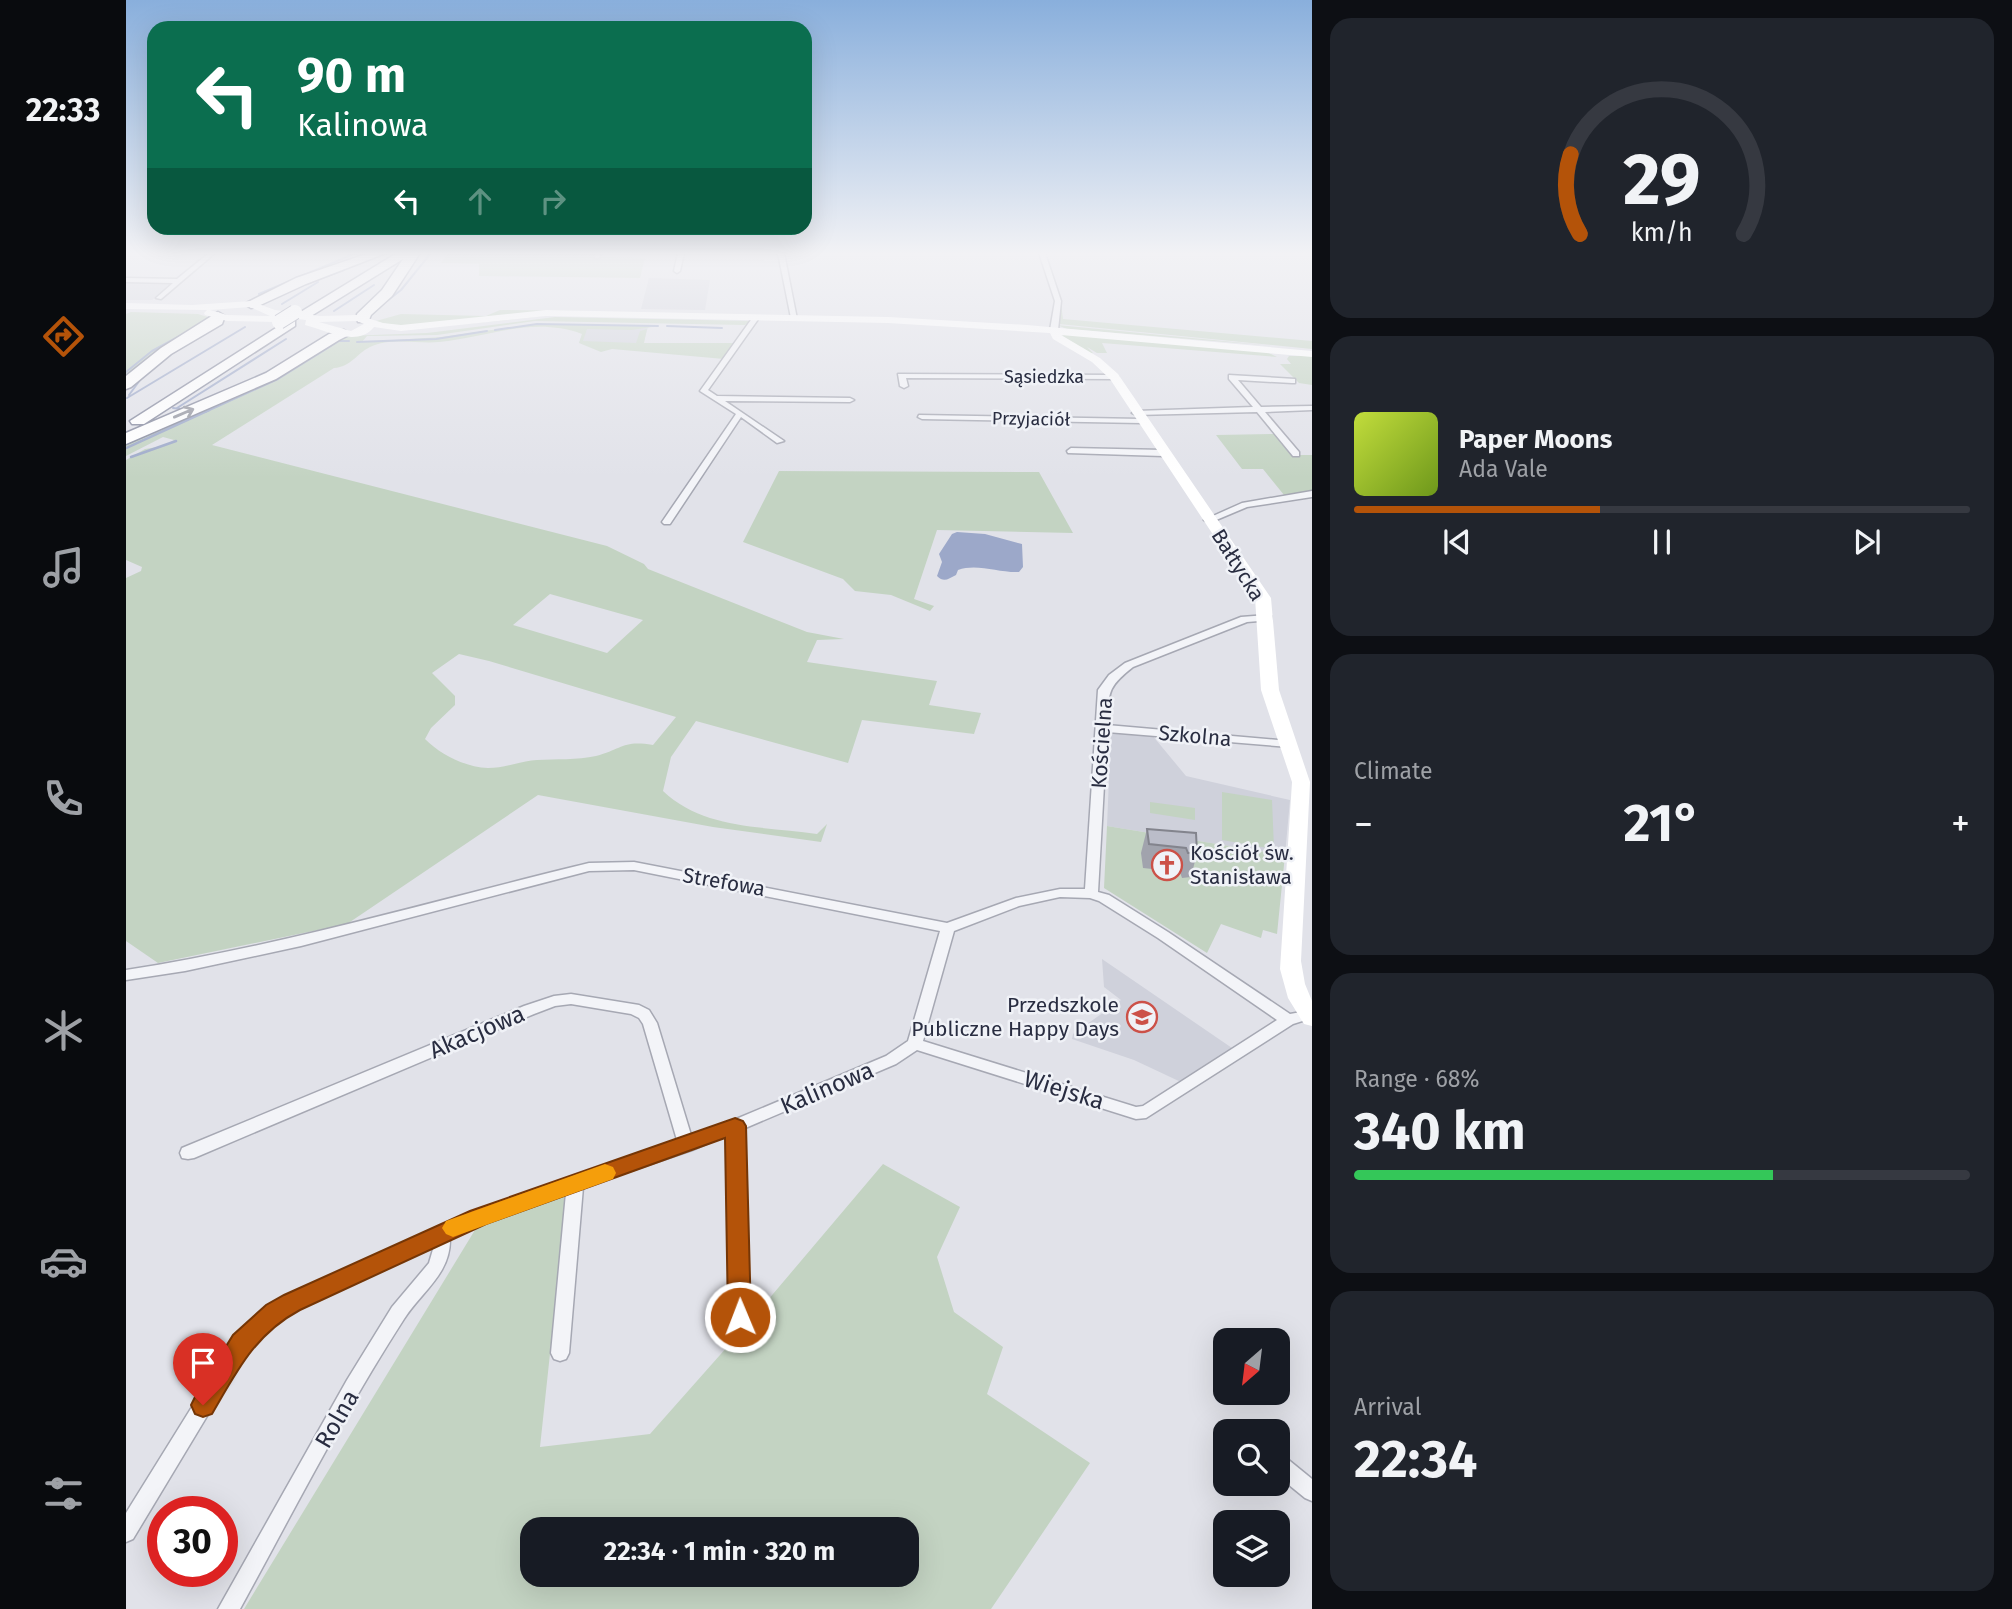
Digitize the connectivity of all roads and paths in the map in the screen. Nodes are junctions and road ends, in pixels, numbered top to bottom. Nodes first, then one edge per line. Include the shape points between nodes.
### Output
1 (204, 328) edge
2 (275, 328) edge
3 (277, 328) edge
4 (321, 328) edge
5 (369, 328) edge
6 (453, 328) edge
7 (748, 328) edge
8 (1028, 328) edge
9 (1054, 330) junction
10 (350, 333) junction
11 (1312, 354) edge
12 (1114, 377) junction
13 (1292, 382) dead end
14 (126, 384) edge
15 (904, 386) dead end
16 (713, 398) junction
17 (850, 400) dead end
18 (1312, 408) edge
19 (1259, 410) junction
20 (740, 413) junction
21 (126, 414) edge
22 (1139, 417) junction
23 (922, 418) dead end
24 (126, 429) edge
25 (126, 439) edge
26 (780, 441) dead end
27 (1071, 451) dead end
28 (1163, 453) junction
29 (1296, 454) dead end
30 (1312, 494) edge
31 (1209, 520) junction
32 (667, 522) dead end
33 (1267, 618) junction
34 (1101, 727) junction
35 (1289, 744) junction
36 (1091, 894) junction
37 (948, 928) junction
38 (126, 975) edge
39 (1303, 1017) edge
40 (915, 1044) junction
41 (735, 1126) junction
42 (686, 1145) junction
43 (188, 1153) dead end
44 (575, 1184) junction
45 (442, 1233) junction
46 (740, 1317) dead end
47 (559, 1353) dead end
48 (1290, 1474) edge
49 (1312, 1491) edge
50 (126, 1532) edge
51 (229, 1609) edge

1 - 14 highway via 157,357
2 - 21 highway
3 - 24 highway
4 - 10 main road
5 - 10 main road
6 - 10 main road
7 - 16 street via 704,391
8 - 9 main road
9 - 11 main road
9 - 12 main road, Bałtycka via 1054,335 1097,360
25 -> 10 highway via 271,376 334,337
12 - 15 street, Sąsiedzka via 901,376
12 - 22 main road, Bałtycka
13 - 19 street via 1232,377
16 - 17 street
16 - 20 street
18 - 19 street
19 - 22 street
19 - 29 street
20 - 26 street
20 - 32 street
22 - 23 street, Przyjaciół
22 - 28 main road, Bałtycka
27 - 28 street
28 - 31 main road, Bałtycka
30 - 31 street via 1245,505
31 - 33 main road, Bałtycka via 1256,585
33 - 34 street, Kościelna via 1245,620 1129,666 1104,690
33 - 35 main road, Bałtycka via 1270,692
34 - 35 street, Szkolna
34 - 36 street, Kościelna
35 - 39 main road, Bałtycka via 1301,782 1291,974
36 - 37 street via 1060,893 1016,902
36 - 39 street
37 - 38 street, Strefowa via 742,885 614,865 560,874 222,959
37 - 40 street
39 - 40 street, Wiejska via 1146,1112 1136,1113
40 - 41 street, Kalinowa via 891,1060
41 - 42 street, Kalinowa
41 - 46 street
42 - 43 street, Akacjowa via 644,1014 571,999 529,1010
42 - 44 street, Kalinowa
44 - 45 street, Kalinowa
44 - 47 street
45 - 50 street, Kalinowa via 292,1303 257,1326 242,1342
45 - 51 street, Rolna via 439,1264 400,1310
48 - 49 street

